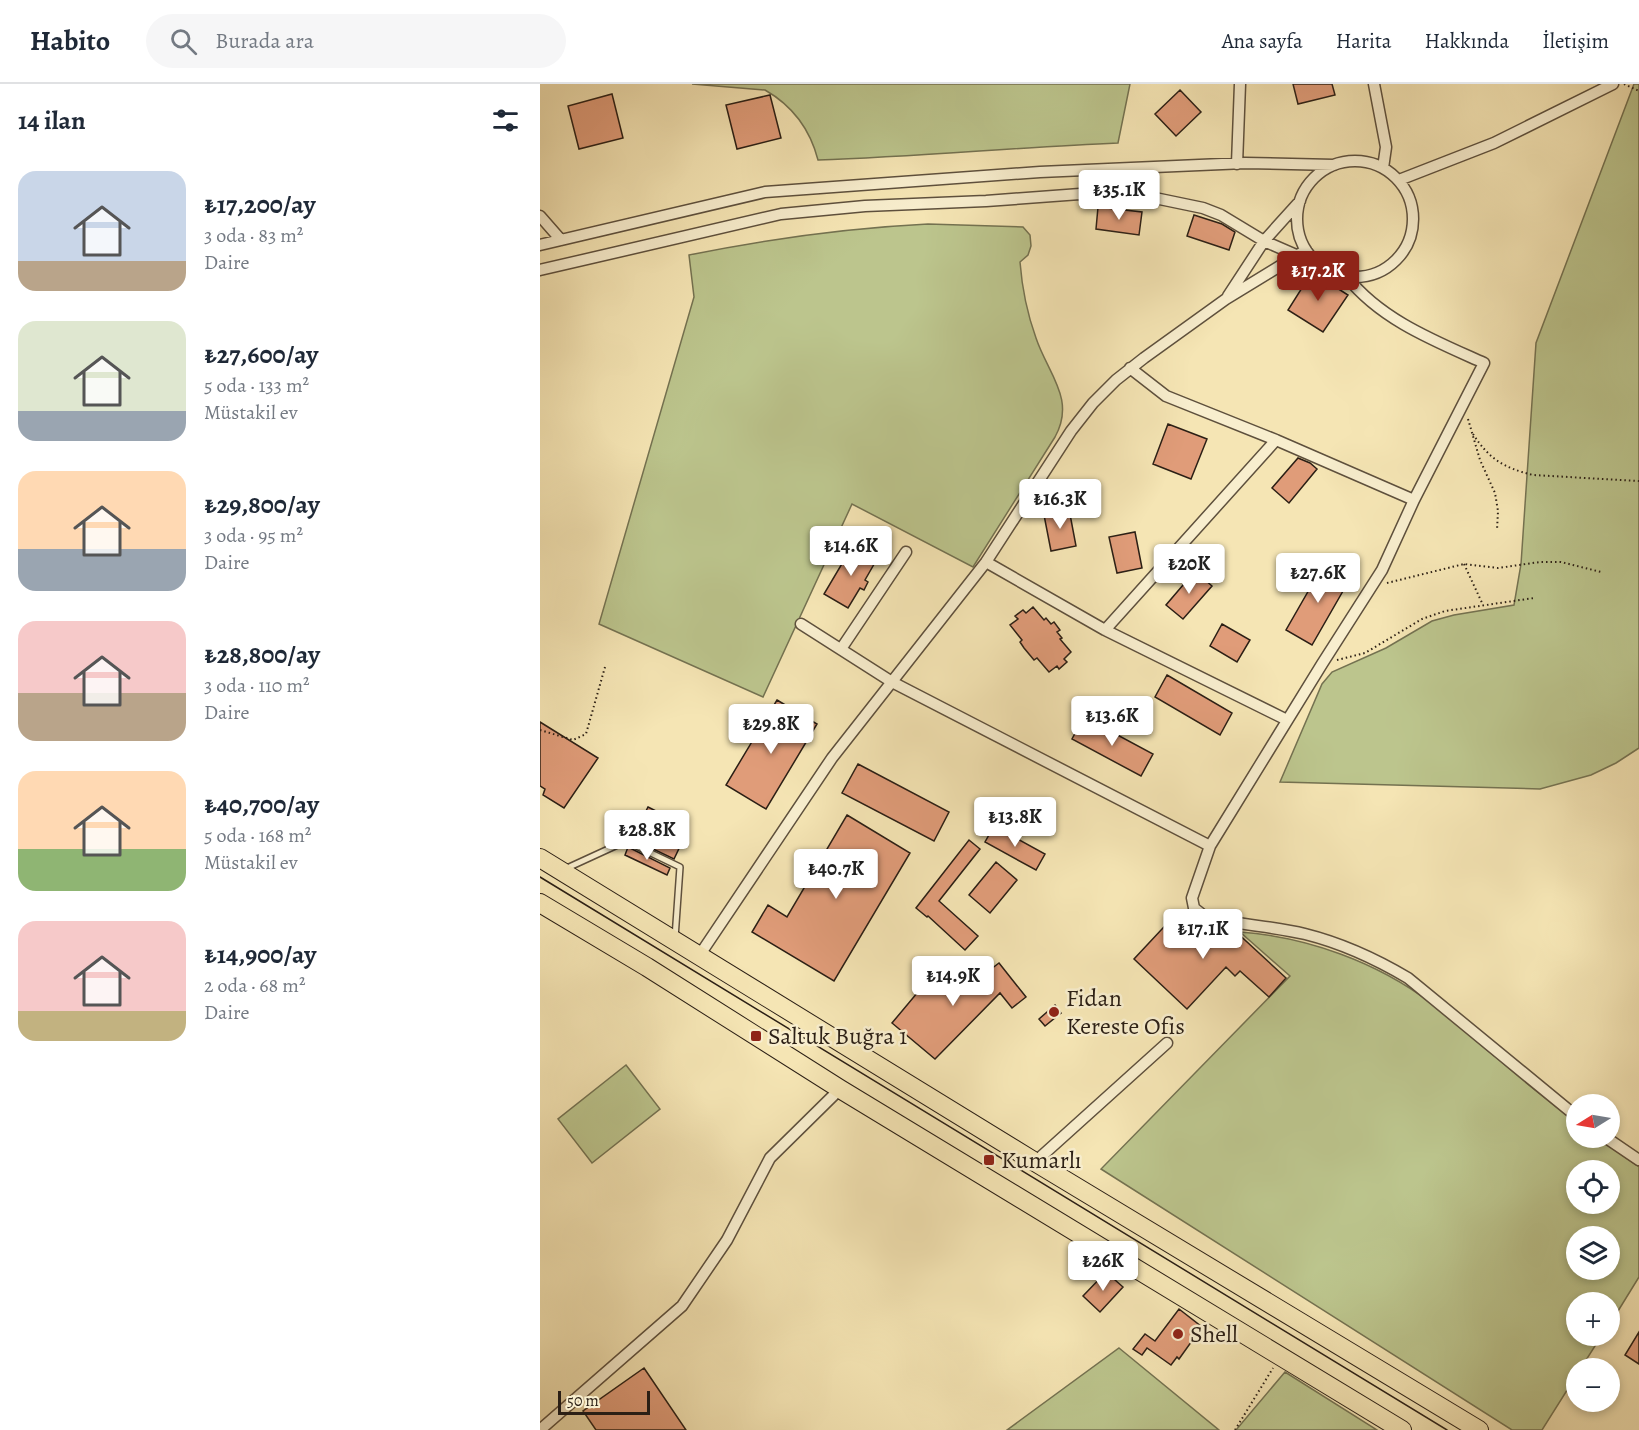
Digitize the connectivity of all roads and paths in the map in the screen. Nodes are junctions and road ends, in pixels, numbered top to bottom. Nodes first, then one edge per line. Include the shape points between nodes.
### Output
1 (1240, 84) edge
2 (1374, 84) edge
3 (1613, 84) edge
4 (1624, 84) edge
5 (1639, 91) edge
6 (1237, 164) junction
7 (1334, 165) junction
8 (1383, 168) junction
9 (1399, 180) junction
10 (1300, 201) junction
11 (540, 216) edge
12 (561, 240) junction
13 (1264, 241) junction
14 (540, 245) edge
15 (1301, 253) junction
16 (540, 270) edge
17 (1347, 277) junction
18 (1226, 299) junction
19 (1130, 368) junction
20 (1464, 402) junction
21 (1473, 434) junction
22 (1276, 440) junction
23 (1639, 481) edge
24 (1414, 500) junction
25 (1497, 531) dead end
26 (906, 552) dead end
27 (986, 562) junction
28 (1464, 564) junction
29 (1601, 572) dead end
30 (1371, 587) junction
31 (1534, 598) dead end
32 (1483, 605) junction
33 (801, 624) dead end
34 (1105, 630) junction
35 (841, 649) junction
36 (1322, 664) junction
37 (605, 667) dead end
38 (892, 682) junction
39 (1287, 720) junction
40 (540, 730) edge
41 (1210, 846) junction
42 (540, 858) edge
43 (561, 871) junction
44 (540, 903) edge
45 (674, 942) junction
46 (699, 956) junction
47 (1167, 1043) dead end
48 (840, 1089) junction
49 (1566, 1108) edge
50 (1620, 1147) edge
51 (1639, 1160) edge
52 (1035, 1162) junction
53 (1281, 1356) junction
54 (540, 1430) edge
55 (1235, 1430) edge
56 (1402, 1430) edge
57 (1479, 1430) edge

1 - 6 street
2 - 8 street via 1386,147
3 - 9 street via 1494,142
4 - 5 path
6 - 7 street
6 - 12 street via 1040,172 765,192
7 - 8 street via 1364,161
7 - 10 street via 1316,175
8 - 9 street
9 - 17 street via 1409,198 1413,218 1407,247 1386,269 1367,277
10 - 13 street
10 - 15 street
11 - 12 street
12 - 14 street
13 - 15 street
13 - 16 street via 1221,215 1174,200 1108,194 1048,195 781,214
13 - 18 street
15 - 17 street
15 - 18 street
17 - 20 street via 1360,294 1417,332 1484,363
18 - 19 street
19 - 22 street via 1166,396
19 - 27 street via 1093,403 1071,431
20 - 21 path
20 - 24 street
21 - 23 path via 1491,457 1521,472
21 - 25 path via 1495,493
22 - 24 street
22 - 34 street
24 - 30 street
26 - 35 street
27 - 34 street
27 - 38 street
28 - 29 path via 1498,568 1561,562
28 - 30 path
28 - 32 path
30 - 36 street
31 - 32 path
32 - 36 path via 1433,615 1365,653
33 - 35 street
34 - 39 street
35 - 38 street
36 - 39 street
37 - 40 path via 586,734 573,740
38 - 41 street
38 - 46 street via 832,758
39 - 41 street
41 - 49 street via 1192,892 1192,903 1198,912 1304,934 1389,967 1408,978
42 - 43 highway
43 - 45 highway
43 - 45 lane via 626,841 680,867
44 - 48 highway
45 - 46 highway
46 - 52 highway
47 - 52 street
48 - 53 highway
48 - 54 street via 770,1158 727,1240 682,1306
50 - 51 street
52 - 57 highway
53 - 55 path
53 - 56 highway

